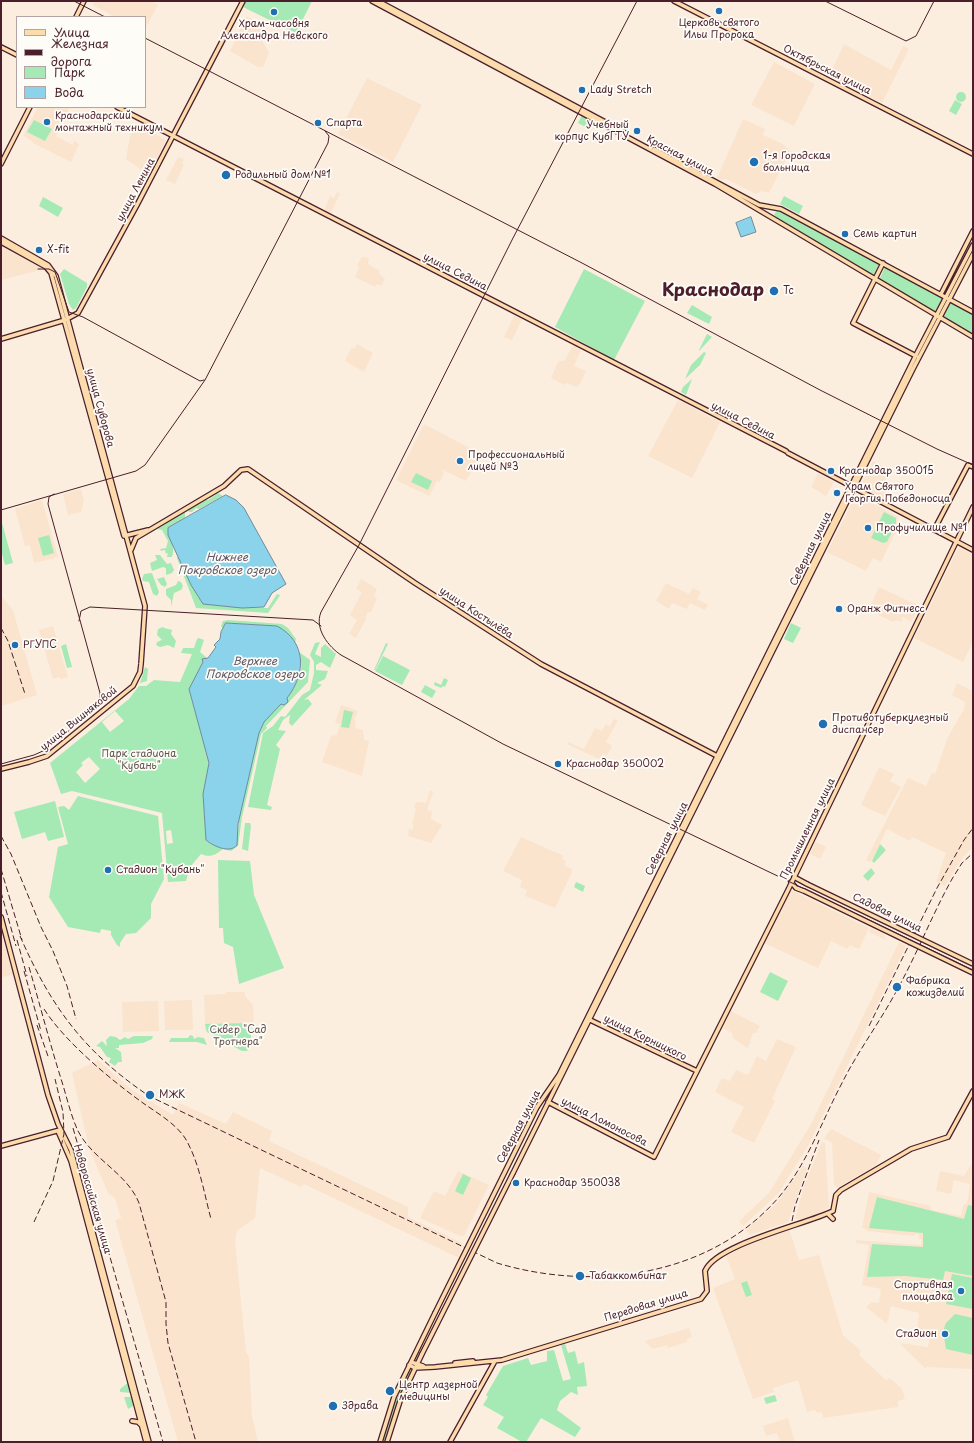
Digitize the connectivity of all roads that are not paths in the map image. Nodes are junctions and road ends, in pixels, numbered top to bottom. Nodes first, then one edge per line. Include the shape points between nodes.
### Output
1 (84, 1) edge
2 (243, 1) edge
3 (372, 1) edge
4 (378, 1) edge
5 (674, 1) edge
6 (76, 16) edge
7 (1, 47) edge
8 (16, 54) edge
9 (29, 108) edge
10 (119, 108) edge
11 (173, 136) junction
12 (973, 154) edge
13 (1, 164) edge
14 (973, 231) edge
15 (1, 238) edge
16 (1, 242) edge
17 (973, 245) edge
18 (973, 254) edge
19 (883, 263) junction
20 (875, 280) junction
21 (941, 294) junction
22 (948, 298) junction
23 (973, 312) edge
24 (938, 316) junction
25 (66, 319) junction
26 (973, 337) edge
27 (1, 339) edge
28 (917, 357) junction
29 (973, 467) edge
30 (853, 488) junction
31 (973, 506) edge
32 (153, 529) junction
33 (934, 530) junction
34 (125, 535) junction
35 (956, 541) junction
36 (131, 550) junction
37 (973, 550) edge
38 (137, 679) joint
39 (718, 757) junction
40 (1, 770) edge
41 (794, 877) junction
42 (791, 882) junction
43 (796, 888) junction
44 (788, 890) junction
45 (1, 917) edge
46 (973, 964) edge
47 (973, 973) edge
48 (588, 1019) junction
49 (697, 1072) junction
50 (973, 1091) edge
51 (548, 1102) junction
52 (60, 1130) junction
53 (1, 1146) edge
54 (654, 1157) joint
55 (827, 1213) junction
56 (833, 1218) dead end
57 (422, 1354) junction
58 (495, 1360) junction
59 (487, 1362) junction
60 (410, 1364) junction
61 (426, 1366) junction
62 (416, 1367) junction
63 (490, 1368) junction
64 (132, 1421) dead end
65 (142, 1426) junction
66 (146, 1442) edge
67 (149, 1442) edge
68 (380, 1442) edge
69 (387, 1442) edge
70 (448, 1442) edge

1 - 6 main road
2 - 11 main road, улица Ленина
3 - 20 main road, Красная улица via 716,184
4 - 19 main road, Красная улица via 759,205 781,209
5 - 12 main road, Октябрьская улица
7 - 8 main road
9 - 13 main road
10 - 11 main road, улица Седина
11 - 25 main road, улица Ленина via 78,313
11 - 30 main road, улица Седина
14 - 21 main road
15 - 25 main road, улица Суворова via 50,266 56,276
16 - 25 main road, улица Суворова via 48,269
17 - 22 main road, Северная улица
18 - 22 main road, Северная улица
19 - 20 main road
19 - 21 main road, Красная улица
20 - 24 main road, Красная улица
20 - 28 main road via 853,324
21 - 22 main road, Красная улица
22 - 23 main road, Красная улица
22 - 24 main road, Северная улица
24 - 26 main road, Красная улица
24 - 28 main road, Северная улица
25 - 27 main road, улица Ленина
25 - 34 main road, улица Суворова
28 - 30 main road, Северная улица
29 - 33 main road via 968,465
30 - 33 main road, улица Седина
30 - 39 main road, Северная улица
31 - 35 main road, Промышленная улица
32 - 34 main road
32 - 36 main road via 136,538
32 - 39 main road, улица Костылёва via 224,486 243,469 251,471 298,505 541,664
33 - 35 main road, улица Седина
34 - 36 main road, улица Суворова
35 - 37 main road, улица Седина
35 - 41 main road, Промышленная улица
36 - 38 main road, улица Суворова via 145,606 141,664
38 - 40 main road, улица Вишняковой via 129,689 47,756
39 - 48 main road, Северная улица
41 - 42 main road, Промышленная улица
41 - 46 main road, Садовая улица, bridge
42 - 43 main road, Садовая улица
42 - 44 main road, Промышленная улица
43 - 44 main road
43 - 47 main road, Садовая улица, bridge
44 - 49 main road, Промышленная улица
45 - 52 main road, Новороссийская улица via 48,1095
48 - 49 main road, улица Корницкого
48 - 51 main road, Северная улица
48 - 60 main road, Северная улица, bridge via 559,1075 537,1107
49 - 54 main road, Промышленная улица
50 - 55 main road, Передовая улица via 948,1137 911,1149 841,1190 836,1195 832,1209
51 - 54 main road, улица Ломоносова
51 - 57 main road, Северная улица, bridge
52 - 53 main road
52 - 65 main road, Новороссийская улица via 71,1161
52 - 67 main road, Новороссийская улица via 71,1150 80,1180
55 - 56 main road
55 - 58 main road, Передовая улица via 753,1237 713,1259 704,1268 705,1291 700,1298
57 - 61 main road
57 - 62 main road, Северная улица
58 - 59 main road, Передовая улица
58 - 61 main road, Передовая улица
58 - 63 main road
58 - 70 main road
59 - 62 main road, Передовая улица
59 - 63 main road
60 - 62 main road, Передовая улица
60 - 68 main road, Северная улица via 394,1397
61 - 62 main road, Передовая улица
62 - 69 main road, Северная улица via 401,1398
63 - 70 main road
64 - 65 main road
65 - 66 main road, Новороссийская улица

